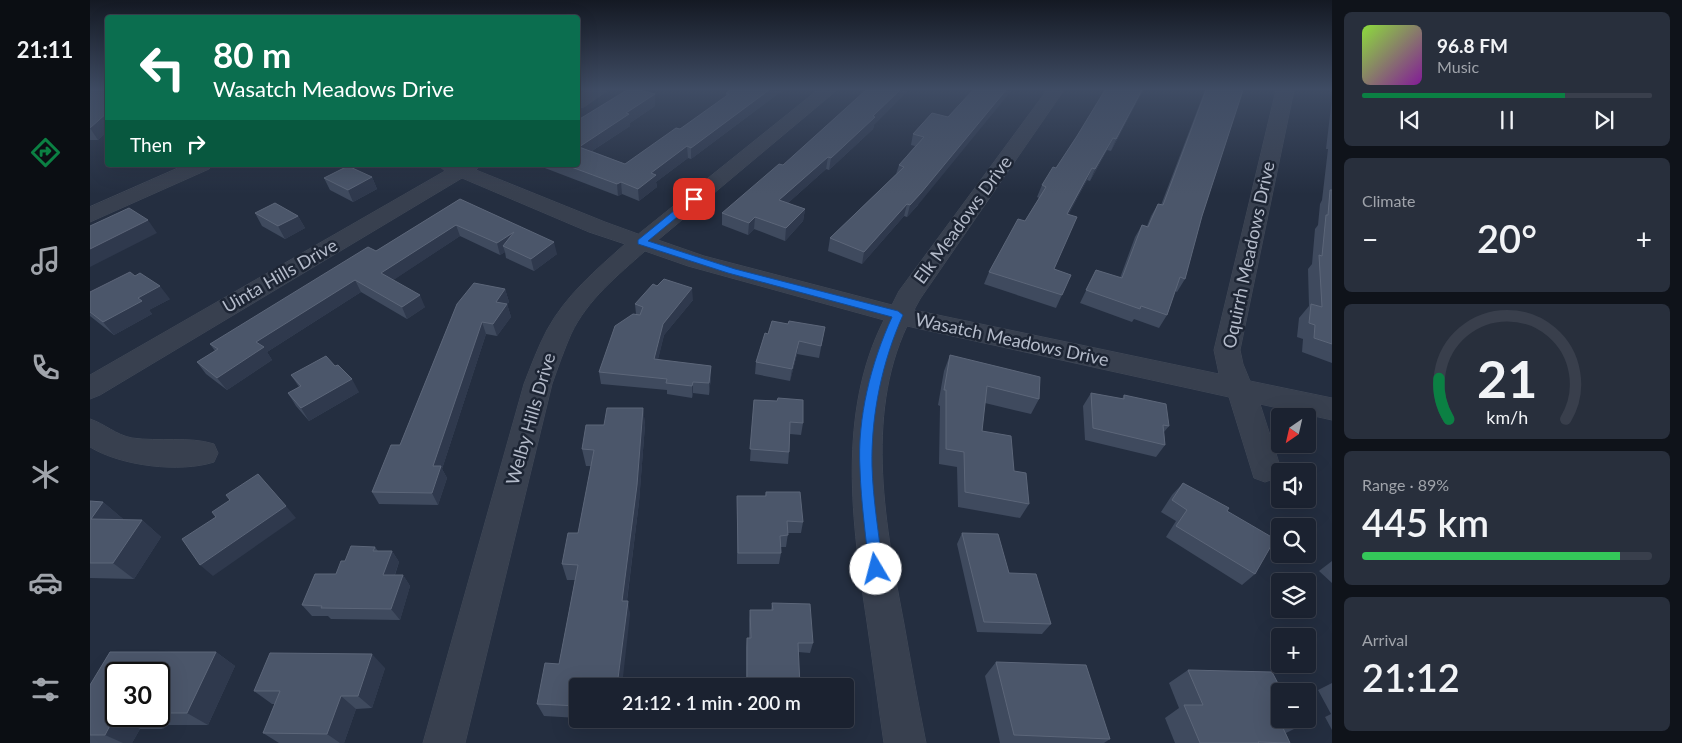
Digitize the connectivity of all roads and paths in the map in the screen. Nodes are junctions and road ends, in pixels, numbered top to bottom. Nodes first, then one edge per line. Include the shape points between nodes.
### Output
1 (786, 125) edge
2 (1031, 125) edge
3 (1277, 125) edge
4 (198, 167) edge
5 (460, 167) edge
6 (90, 215) edge
7 (642, 242) junction
8 (898, 315) junction
9 (90, 388) edge
10 (1239, 389) junction
11 (1332, 409) edge
12 (90, 431) edge
13 (203, 453) dead end
14 (1265, 469) dead end
15 (444, 743) edge
16 (905, 743) edge

1 - 7 street, Welby Hills Drive
2 - 8 street, Elk Meadows Drive
3 - 10 street, Oquirrh Meadows Drive via 1227,344 1228,360
4 - 6 street
5 - 7 street, Wasatch Meadows Drive via 550,209
5 - 9 street, Uinta Hills Drive
7 - 8 street, Wasatch Meadows Drive via 732,271
7 - 15 street, Welby Hills Drive via 579,302 548,353
8 - 10 street, Wasatch Meadows Drive
8 - 16 street, Elk Meadows Drive via 876,376 867,435 866,468 873,555
10 - 11 street, Wasatch Meadows Drive
10 - 14 street via 1251,417
12 - 13 street via 118,448 146,453

